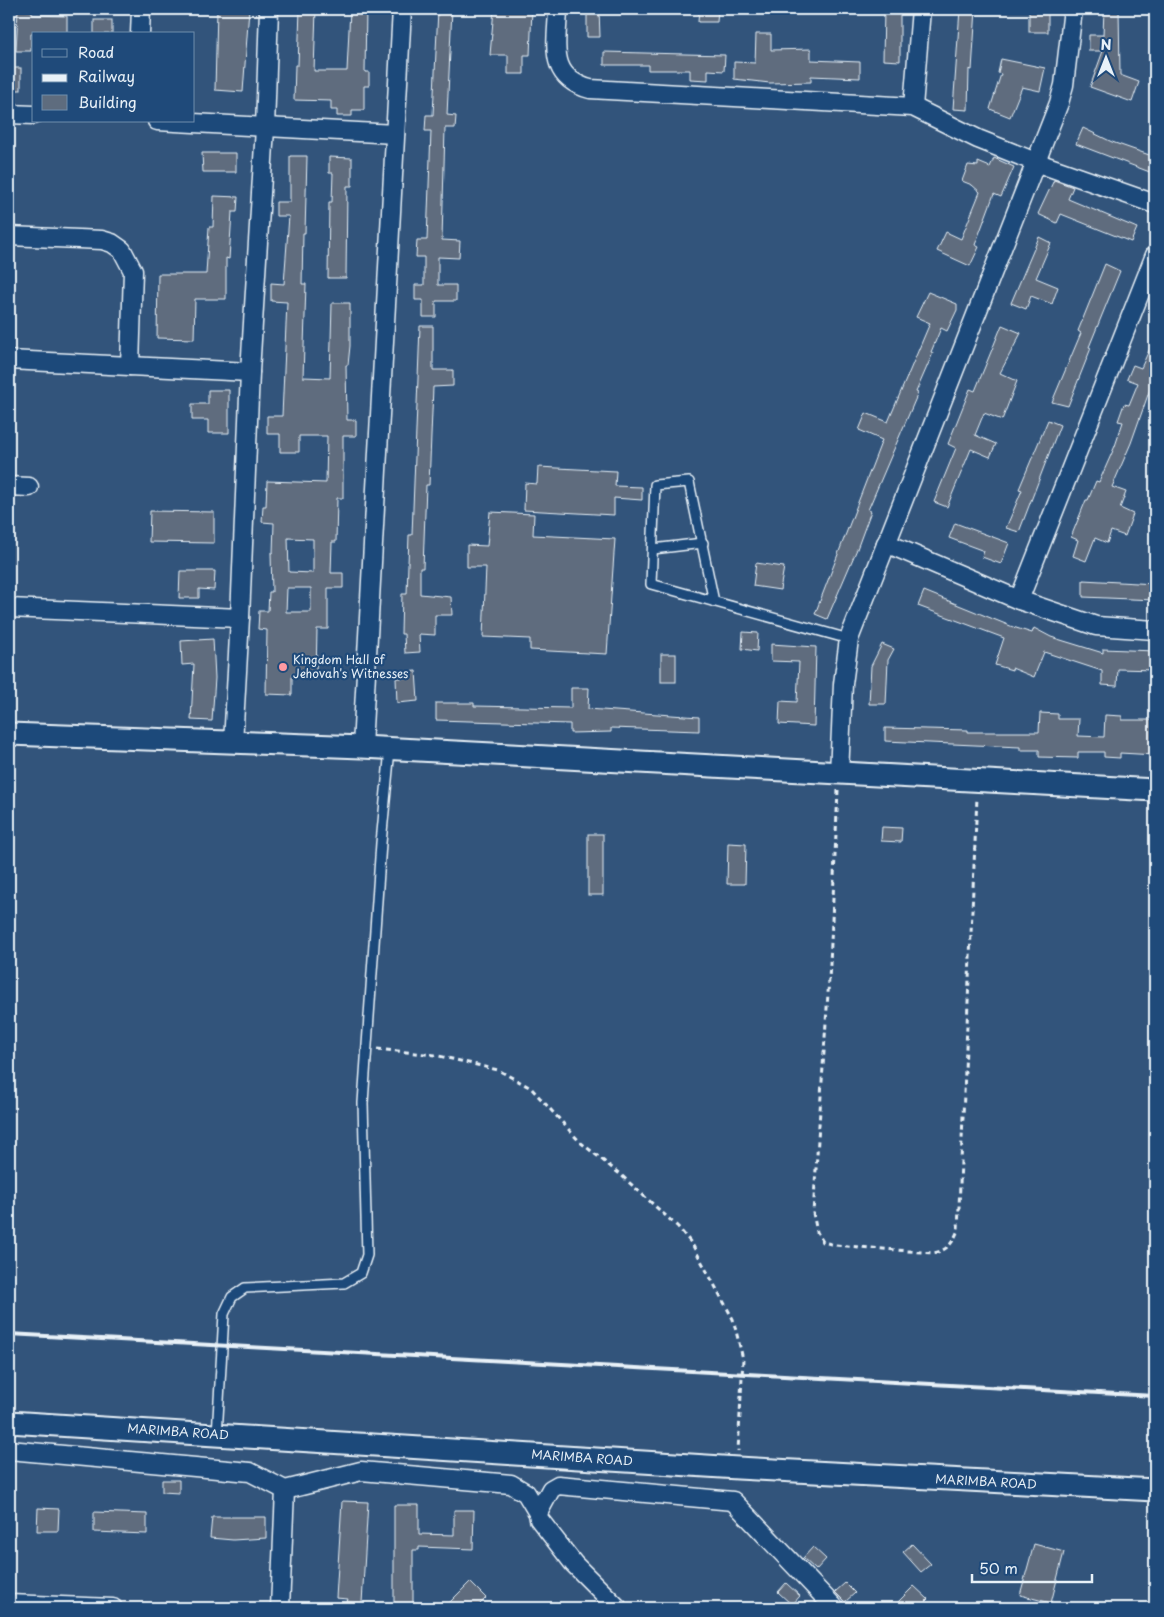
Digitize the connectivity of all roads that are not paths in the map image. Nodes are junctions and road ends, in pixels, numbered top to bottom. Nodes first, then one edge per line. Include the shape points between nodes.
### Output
1 (141, 9) edge
2 (269, 9) edge
3 (402, 9) edge
4 (558, 9) edge
5 (921, 9) edge
6 (1073, 9) edge
7 (140, 32) edge
8 (913, 107) junction
9 (9, 114) edge
10 (32, 115) edge
11 (172, 122) edge
12 (264, 128) junction
13 (395, 134) junction
14 (1038, 163) junction
15 (1155, 204) edge
16 (9, 236) edge
17 (1155, 255) edge
18 (9, 360) edge
19 (130, 366) junction
20 (250, 372) junction
21 (9, 486) edge
22 (29, 486) dead end
23 (702, 542) junction
24 (886, 543) junction
25 (653, 549) junction
26 (1019, 600) junction
27 (714, 602) junction
28 (9, 608) edge
29 (240, 618) junction
30 (1155, 630) edge
31 (849, 639) junction
32 (9, 734) edge
33 (233, 743) junction
34 (362, 747) junction
35 (390, 748) junction
36 (839, 774) junction
37 (1155, 790) edge
38 (9, 1422) edge
39 (216, 1435) junction
40 (9, 1450) edge
41 (285, 1490) junction
42 (1155, 1490) edge
43 (538, 1513) junction
44 (9, 1604) edge
45 (113, 1608) edge
46 (280, 1608) edge
47 (618, 1608) edge
48 (835, 1608) edge

1 - 7 street
2 - 12 street
3 - 13 street
4 - 8 street via 557,60 562,74 575,85 590,89
5 - 8 street
6 - 14 street via 1064,85
8 - 14 street via 978,139
9 - 10 street
11 - 12 street
12 - 13 street
12 - 20 street
13 - 34 street
14 - 15 street
14 - 24 street
16 - 19 street via 102,240 122,250 134,271
17 - 26 street
18 - 19 street
19 - 20 street
20 - 29 street
21 - 22 street
23 - 25 lane
23 - 25 lane via 688,482 655,485
23 - 27 lane
24 - 26 street
24 - 31 street
25 - 27 lane via 651,584
26 - 30 street via 1096,626
27 - 31 lane
28 - 29 street
29 - 33 street
31 - 36 street via 843,684
32 - 33 street
33 - 34 street
34 - 35 street
35 - 36 street
35 - 39 lane via 363,1103 367,1255 361,1273 344,1283 245,1288 232,1297 224,1314
36 - 37 street
38 - 39 street, MARIMBA ROAD
39 - 42 street, MARIMBA ROAD
40 - 41 street via 250,1472
41 - 43 street via 361,1471 511,1484 526,1493
41 - 46 street
43 - 47 street via 539,1519 570,1559
43 - 48 street via 551,1489 558,1485 733,1501
44 - 45 street

